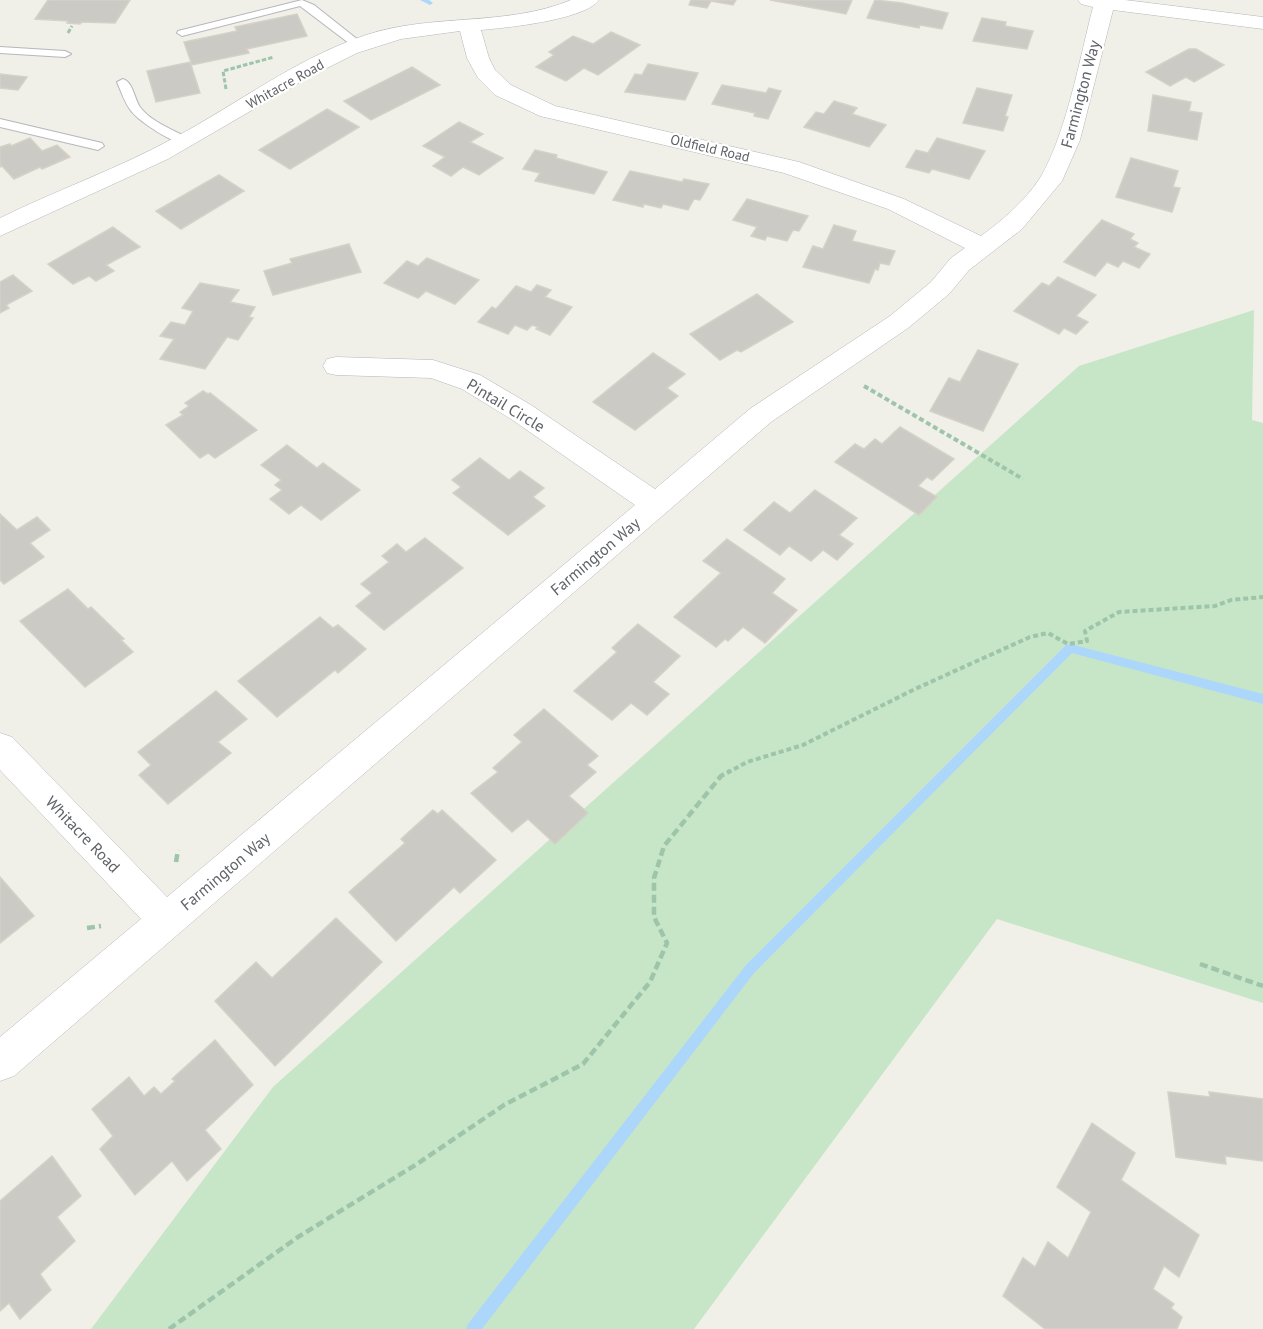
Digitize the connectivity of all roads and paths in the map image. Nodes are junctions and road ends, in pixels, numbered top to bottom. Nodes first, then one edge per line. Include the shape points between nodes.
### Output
1 (589, 0) edge
2 (1099, 1) edge
3 (1263, 23) edge
4 (469, 24) junction
5 (72, 26) dead end
6 (68, 33) dead end
7 (182, 33) dead end
8 (358, 45) junction
9 (0, 50) edge
10 (65, 54) dead end
11 (123, 82) dead end
12 (0, 123) edge
13 (184, 141) junction
14 (98, 147) dead end
15 (0, 228) edge
16 (983, 247) junction
17 (336, 366) dead end
18 (864, 386) dead end
19 (1023, 479) dead end
20 (655, 504) junction
21 (1263, 597) edge
22 (0, 747) edge
23 (178, 850) dead end
24 (176, 862) dead end
25 (166, 921) junction
26 (101, 926) dead end
27 (87, 928) dead end
28 (1200, 964) dead end
29 (1263, 986) edge
30 (0, 1062) edge
31 (169, 1329) edge

1 - 4 street, Whitacre Road via 536,16
2 - 3 street
2 - 16 street, Farmington Way via 1069,140 1060,162 1050,181 1014,224
4 - 8 street, Whitacre Road via 403,32
4 - 16 street, Oldfield Road via 477,58 486,74 504,90 548,111 791,167 896,204
5 - 6 path
7 - 8 lane via 301,3
8 - 13 street, Whitacre Road
9 - 10 lane
11 - 13 lane via 135,109 146,120
12 - 14 lane
13 - 15 street, Whitacre Road via 141,165
16 - 20 street, Farmington Way via 899,322 761,415
17 - 20 street, Pintail Circle via 433,369 471,382
18 - 19 path
20 - 25 street, Farmington Way
21 - 31 path via 1215,606 1119,612 1085,632 1087,641 1068,644 1048,633 1030,637 803,745 747,762 721,776 664,846 654,878 654,917 667,943 651,982 583,1064 504,1104 417,1164 298,1237
22 - 25 street, Whitacre Road
23 - 24 path
25 - 30 street, Farmington Way
26 - 27 path
28 - 29 path

